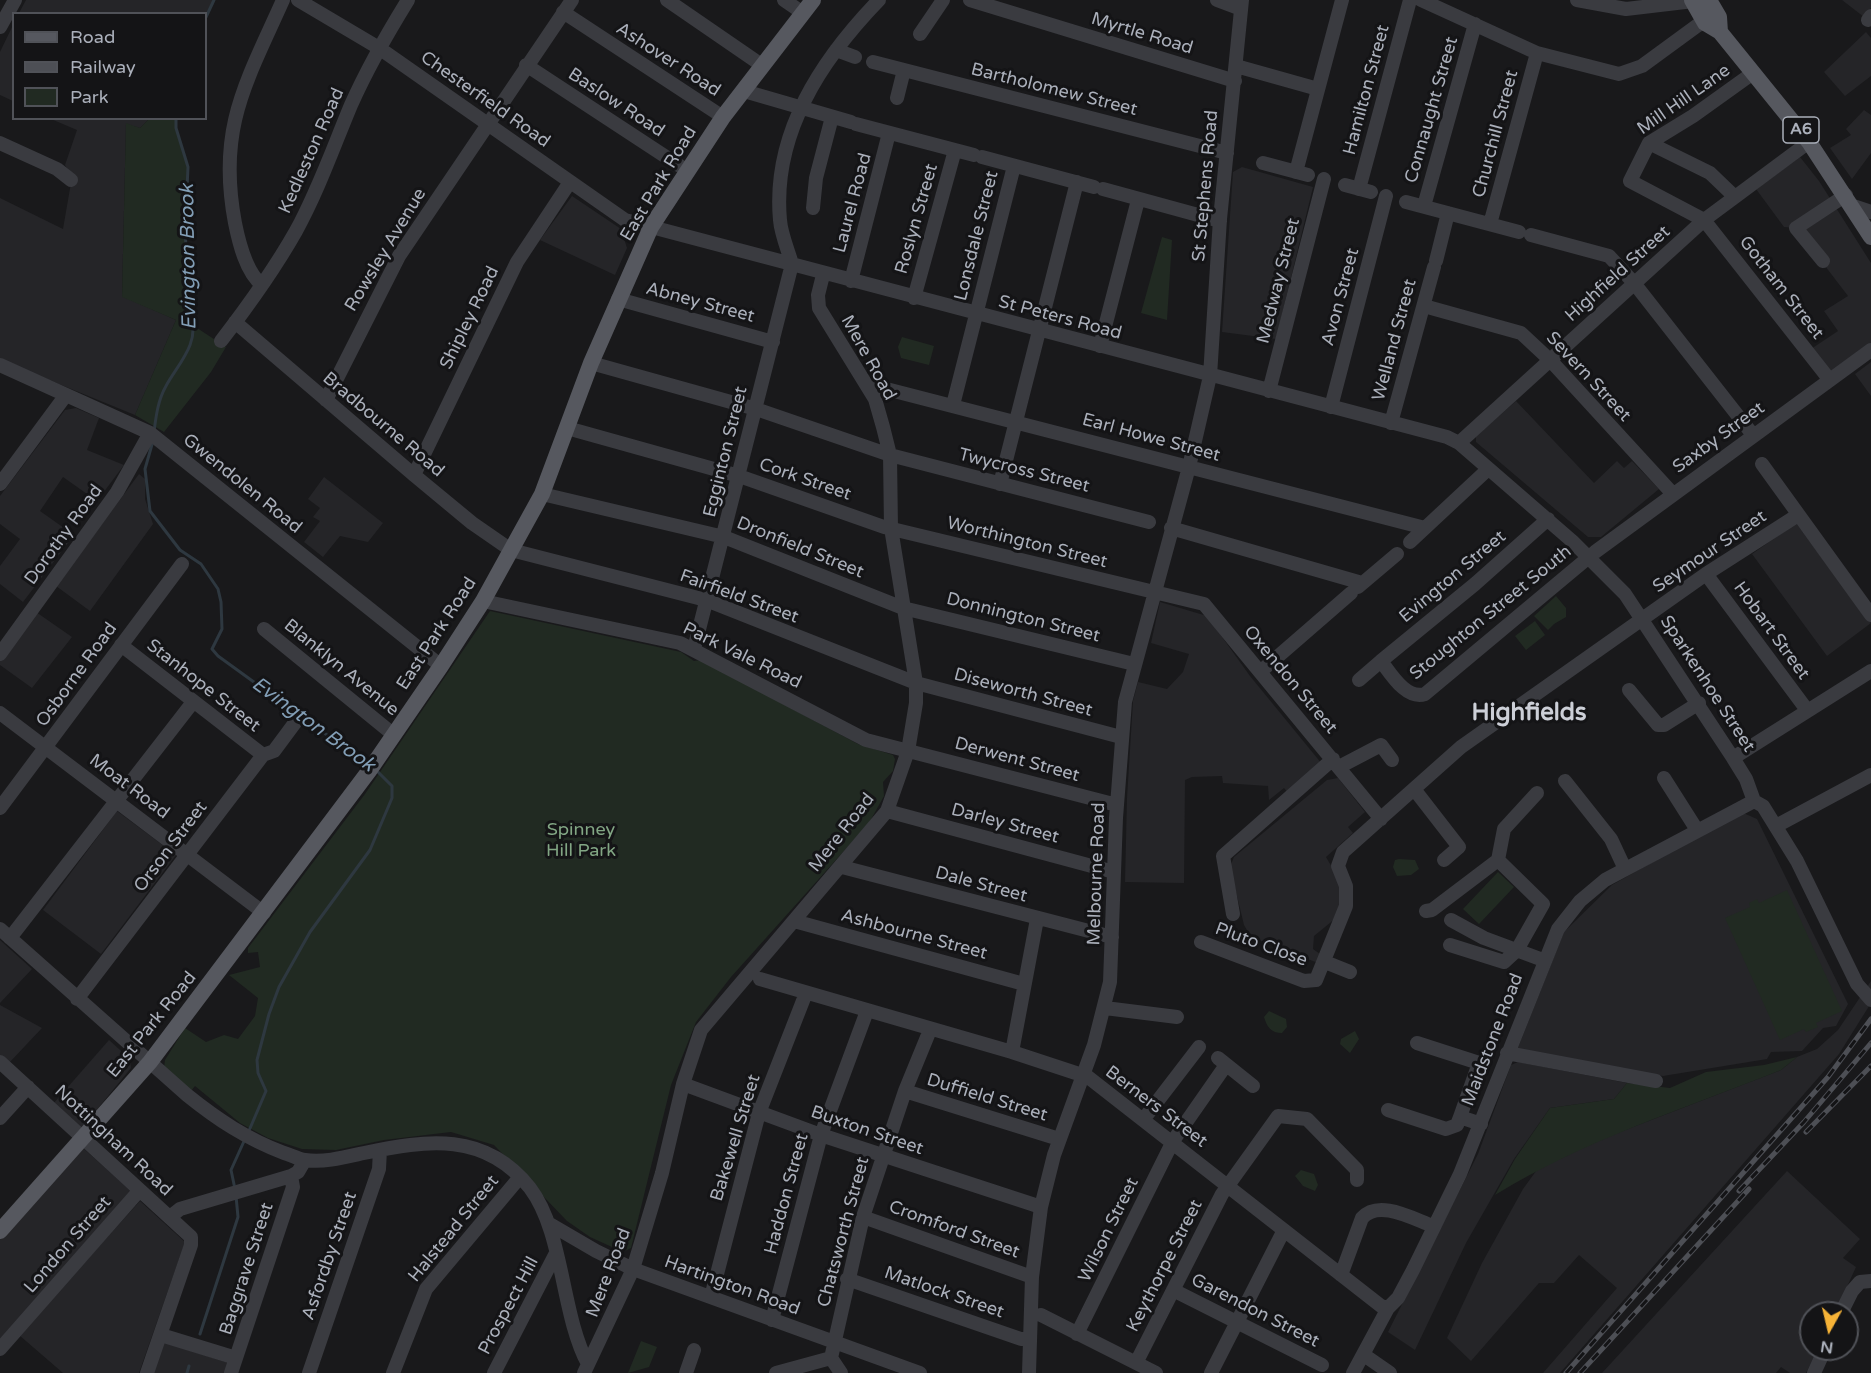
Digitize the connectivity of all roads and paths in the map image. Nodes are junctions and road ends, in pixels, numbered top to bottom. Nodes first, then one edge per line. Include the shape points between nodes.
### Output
1 (15, 0) edge
2 (283, 0) edge
3 (298, 0) edge
4 (408, 0) edge
5 (572, 0) edge
6 (667, 0) edge
7 (784, 0) edge
8 (879, 0) edge
9 (943, 0) edge
10 (970, 0) edge
11 (1216, 0) edge
12 (1342, 0) edge
13 (1410, 0) edge
14 (1421, 0) edge
15 (1577, 0) edge
16 (1729, 0) edge
17 (1664, 1) edge
18 (1699, 1) edge
19 (1242, 4) edge
20 (808, 6) edge
21 (563, 12) junction
22 (1475, 24) junction
23 (1715, 24) junction
24 (0, 27) edge
25 (920, 33) dead end
26 (380, 48) junction
27 (836, 50) junction
28 (1538, 53) junction
29 (855, 57) dead end
30 (873, 62) dead end
31 (526, 65) junction
32 (763, 66) junction
33 (1236, 66) junction
34 (904, 70) junction
35 (1753, 73) junction
36 (1235, 81) junction
37 (1318, 89) junction
38 (744, 91) junction
39 (897, 98) dead end
40 (799, 108) junction
41 (723, 117) junction
42 (832, 117) junction
43 (488, 124) junction
44 (889, 133) junction
45 (1809, 142) junction
46 (0, 143) edge
47 (1649, 143) junction
48 (955, 150) junction
49 (1227, 153) junction
50 (1263, 163) dead end
51 (1014, 166) junction
52 (686, 170) junction
53 (1311, 176) junction
54 (71, 180) dead end
55 (570, 182) junction
56 (1077, 182) junction
57 (1382, 195) junction
58 (1735, 197) junction
59 (1138, 200) junction
60 (1849, 200) junction
61 (1424, 206) junction
62 (813, 208) dead end
63 (1871, 212) edge
64 (1448, 213) junction
65 (1704, 220) junction
66 (1220, 221) junction
67 (1490, 224) junction
68 (651, 227) junction
69 (1871, 237) edge
70 (1822, 261) dead end
71 (792, 264) junction
72 (823, 275) junction
73 (851, 281) junction
74 (1634, 283) junction
75 (262, 285) junction
76 (914, 298) junction
77 (618, 299) junction
78 (1424, 306) junction
79 (976, 314) junction
80 (235, 322) junction
81 (1039, 331) junction
82 (221, 341) dead end
83 (773, 342) junction
84 (1100, 346) junction
85 (1871, 350) edge
86 (1551, 361) junction
87 (591, 363) junction
88 (0, 365) edge
89 (1210, 376) junction
90 (1829, 379) junction
91 (867, 384) junction
92 (1269, 391) junction
93 (66, 395) junction
94 (326, 400) junction
95 (953, 405) junction
96 (1331, 407) junction
97 (756, 409) junction
98 (1017, 422) junction
99 (1392, 423) junction
100 (567, 428) junction
101 (152, 435) junction
102 (1753, 435) junction
103 (1459, 443) junction
104 (890, 455) junction
105 (1762, 464) dead end
106 (1189, 467) junction
107 (1485, 472) dead end
108 (414, 475) junction
109 (739, 476) junction
110 (0, 484) edge
111 (1000, 484) junction
112 (542, 494) junction
113 (1672, 494) junction
114 (1798, 514) junction
115 (1548, 519) junction
116 (1149, 522) dead end
117 (891, 528) junction
118 (1171, 528) junction
119 (1425, 528) junction
120 (724, 537) junction
121 (1410, 542) dead end
122 (512, 550) junction
123 (1397, 554) dead end
124 (1589, 558) junction
125 (182, 564) dead end
126 (1706, 574) junction
127 (1357, 588) junction
128 (1153, 593) junction
129 (1866, 596) edge
130 (706, 600) junction
131 (483, 601) junction
132 (903, 608) junction
133 (1871, 615) edge
134 (1643, 619) junction
135 (264, 629) dead end
136 (5, 636) edge
137 (122, 645) junction
138 (694, 649) junction
139 (0, 654) edge
140 (1381, 661) junction
141 (1134, 664) junction
142 (441, 666) junction
143 (1871, 671) edge
144 (1260, 672) junction
145 (1359, 680) dead end
146 (916, 683) junction
147 (1629, 690) dead end
148 (193, 702) junction
149 (1699, 703) junction
150 (1807, 710) junction
151 (0, 713) edge
152 (297, 720) dead end
153 (394, 735) junction
154 (1121, 737) junction
155 (46, 747) junction
156 (908, 751) junction
157 (263, 755) junction
158 (1733, 758) junction
159 (1392, 760) dead end
160 (1336, 763) junction
161 (1871, 775) edge
162 (1664, 778) dead end
163 (1565, 782) dead end
164 (1414, 789) junction
165 (1537, 793) dead end
166 (117, 800) junction
167 (1754, 801) junction
168 (1117, 805) junction
169 (0, 808) edge
170 (887, 811) junction
171 (1381, 819) junction
172 (1776, 826) junction
173 (1697, 830) junction
174 (1344, 852) joint
175 (188, 854) junction
176 (1444, 860) dead end
177 (1498, 860) junction
178 (842, 867) junction
179 (1625, 869) junction
180 (1114, 872) junction
181 (1426, 911) dead end
182 (264, 913) junction
183 (1233, 914) dead end
184 (1037, 919) junction
185 (1451, 920) dead end
186 (794, 921) junction
187 (5, 934) edge
188 (1112, 937) junction
189 (1201, 942) dead end
190 (1450, 945) dead end
191 (1517, 950) junction
192 (1543, 960) junction
193 (1326, 962) junction
194 (1350, 972) dead end
195 (760, 979) dead end
196 (1024, 984) junction
197 (806, 993) junction
198 (1866, 996) edge
199 (77, 999) junction
200 (1105, 1008) junction
201 (867, 1011) junction
202 (1177, 1017) dead end
203 (930, 1030) junction
204 (1417, 1043) dead end
205 (1199, 1047) dead end
206 (1012, 1052) junction
207 (1507, 1053) junction
208 (0, 1062) edge
209 (150, 1062) junction
210 (1084, 1076) junction
211 (1656, 1081) dead end
212 (683, 1084) junction
213 (1253, 1086) dead end
214 (28, 1087) junction
215 (905, 1090) junction
216 (1389, 1110) dead end
217 (759, 1113) junction
218 (0, 1118) edge
219 (1460, 1118) junction
220 (1143, 1120) junction
221 (1481, 1124) junction
222 (821, 1135) junction
223 (82, 1139) junction
224 (1059, 1139) junction
225 (1173, 1142) junction
226 (380, 1150) junction
227 (883, 1156) junction
228 (305, 1160) junction
229 (291, 1176) junction
230 (520, 1177) junction
231 (1357, 1180) dead end
232 (1228, 1185) junction
233 (139, 1191) junction
234 (1041, 1207) junction
235 (170, 1217) junction
236 (863, 1217) junction
237 (548, 1222) junction
238 (1433, 1226) junction
239 (1284, 1230) junction
240 (0, 1231) edge
241 (555, 1255) junction
242 (633, 1269) junction
243 (1341, 1275) junction
244 (1032, 1277) junction
245 (847, 1279) junction
246 (1871, 1281) edge
247 (1173, 1290) junction
248 (711, 1298) junction
249 (1847, 1301) edge
250 (1388, 1308) junction
251 (1041, 1315) dead end
252 (772, 1320) junction
253 (1235, 1322) junction
254 (1077, 1334) junction
255 (161, 1335) junction
256 (1029, 1339) junction
257 (833, 1344) junction
258 (0, 1349) edge
259 (694, 1350) dead end
260 (1364, 1355) junction
261 (236, 1358) junction
262 (831, 1358) junction
263 (1136, 1363) junction
264 (1322, 1365) dead end
265 (586, 1369) edge
266 (147, 1373) edge
267 (231, 1373) edge
268 (309, 1373) edge
269 (393, 1373) edge
270 (494, 1373) edge
271 (686, 1373) edge
272 (776, 1373) edge
273 (841, 1373) edge
274 (920, 1373) edge
275 (1029, 1373) edge
276 (1156, 1373) edge
277 (1211, 1373) edge
278 (1353, 1373) edge
279 (1390, 1373) edge

1 - 24 street
2 - 75 street via 244,83 228,158 228,188 238,241
3 - 26 street, Chesterfield Road
4 - 26 street, Kedleston Road
5 - 21 street, Rowsley Avenue
6 - 32 street
7 - 20 street
8 - 27 street
9 - 25 street
10 - 36 street, Myrtle Road
11 - 19 street
12 - 37 street, Medway Street
13 - 57 street, Hamilton Street
14 - 22 street
15 - 17 street via 1618,9
16 - 23 main road
17 - 18 street
18 - 23 main road, A6
19 - 33 street, St Stephens Road
20 - 32 main road, East Park Road
21 - 31 street, Rowsley Avenue
21 - 41 street, Ashover Road
22 - 28 street
22 - 61 street, Connaught Street
23 - 28 street via 1677,40 1642,66 1619,74
23 - 35 main road, A6
26 - 43 street, Chesterfield Road
26 - 75 street, Kedleston Road via 296,232
27 - 29 street
27 - 40 street
28 - 67 street, Churchill Street
30 - 34 street, Bartholomew Street
31 - 43 street, Rowsley Avenue
31 - 52 street, Baslow Road
32 - 38 main road, East Park Road
33 - 36 street, St Stephens Road
33 - 37 street
34 - 39 street
34 - 49 street, Bartholomew Street
35 - 45 main road, A6
35 - 47 street, Mill Hill Lane
36 - 49 street, St Stephens Road
37 - 53 street, Medway Street
38 - 40 street
38 - 41 main road, East Park Road
40 - 42 street
40 - 71 street via 782,168 780,201 780,221
41 - 52 main road, East Park Road
42 - 44 street, Roslyn Street
42 - 62 street via 816,178
43 - 55 street, Chesterfield Road
43 - 94 street, Rowsley Avenue via 399,256
44 - 48 street, Roslyn Street
44 - 73 street, Laurel Road
45 - 58 street, Highfield Street
45 - 60 main road, A6
46 - 54 street via 57,169
47 - 58 street via 1710,173
47 - 65 street, Mill Hill Lane via 1630,181
48 - 51 street, Roslyn Street
48 - 76 street, Roslyn Street
49 - 66 street, St Stephens Road
50 - 53 street
51 - 56 street, Roslyn Street
51 - 79 street, Lonsdale Street
52 - 68 main road, East Park Road
53 - 57 street
53 - 92 street, Medway Street
55 - 68 street, Chesterfield Road via 625,220
55 - 108 street, Shipley Road via 518,262
56 - 59 street, Roslyn Street
56 - 81 street
57 - 61 street
57 - 96 street, Avon Street
58 - 65 street, Highfield Street
59 - 66 street, Roslyn Street
59 - 84 street
60 - 63 street
60 - 69 main road, A6
60 - 70 street via 1796,228
61 - 64 street
64 - 67 street
64 - 78 street, Welland Street
65 - 74 street, Highfield Street
65 - 90 street, Gotham Street
66 - 89 street, St Stephens Road
67 - 74 street via 1609,256
68 - 71 street, St Peters Road
68 - 77 main road, East Park Road
71 - 72 street, St Peters Road
71 - 83 street, Egginton Street
72 - 73 street, St Peters Road
72 - 91 street, Mere Road via 819,308
73 - 76 street, St Peters Road
74 - 86 street, Highfield Street
74 - 102 street
75 - 80 street, Kedleston Road
76 - 79 street, St Peters Road
77 - 83 street, Abney Street
77 - 87 main road, East Park Road
78 - 86 street, Severn Street via 1521,333
78 - 99 street, Welland Street
79 - 81 street, St Peters Road
79 - 95 street, Lonsdale Street
80 - 82 street, Kedleston Road
80 - 94 street, Bradbourne Road
81 - 84 street, St Peters Road
81 - 98 street
83 - 97 street, Egginton Street
84 - 89 street, St Peters Road
85 - 90 street, Saxby Street
86 - 103 street, Highfield Street
86 - 113 street, Severn Street
87 - 97 street, Twycross Street
87 - 100 main road, East Park Road
88 - 93 street, Gwendolen Road
89 - 92 street, St Peters Road
89 - 106 street, Melbourne Road
90 - 102 street, Saxby Street
91 - 95 street, Earl Howe Street
91 - 104 street, Mere Road
92 - 96 street, St Peters Road
93 - 101 street, Gwendolen Road
93 - 110 street
94 - 108 street, Bradbourne Road
95 - 98 street, Earl Howe Street
96 - 99 street, St Peters Road
97 - 104 street, Twycross Street
97 - 109 street, Egginton Street
98 - 106 street, Earl Howe Street
98 - 111 street
99 - 103 street, St Peters Road
100 - 109 street, Cork Street
100 - 112 main road, East Park Road
101 - 136 street, Dorothy Road via 117,492
101 - 142 street, Gwendolen Road
102 - 113 street, Saxby Street
103 - 115 street, Sparkenhoe Street
104 - 111 street, Twycross Street
104 - 117 street, Mere Road
105 - 114 street
106 - 118 street, Melbourne Road
106 - 119 street, Earl Howe Street
107 - 119 street
108 - 122 street, Bradbourne Road
109 - 117 street, Cork Street
109 - 120 street, Egginton Street
111 - 116 street, Twycross Street
112 - 120 street, Dronfield Street
112 - 122 main road, East Park Road
113 - 124 street, Saxby Street
114 - 126 street, Seymour Street
114 - 129 street
115 - 124 street, Sparkenhoe Street
115 - 140 street, Evington Street
117 - 128 street, Worthington Street
117 - 132 street, Mere Road
118 - 127 street
118 - 128 street, Melbourne Road
119 - 121 street
120 - 130 street, Egginton Street
120 - 132 street, Dronfield Street
122 - 130 street, Fairfield Street
122 - 131 main road, East Park Road
123 - 127 street
124 - 134 street, Sparkenhoe Street via 1617,585
124 - 140 street, Stoughton Street South via 1425,694 1406,690
125 - 137 street, Osborne Road
126 - 134 street, Seymour Street
126 - 150 street, Hobart Street
127 - 144 street
128 - 141 street, Melbourne Road
128 - 144 street, Oxendon Street via 1204,604
129 - 133 street
130 - 138 street, Egginton Street
130 - 146 street, Fairfield Street
131 - 138 street, Park Vale Road via 680,642
131 - 142 main road, East Park Road
132 - 141 street, Donnington Street
132 - 146 street, Mere Road
134 - 149 street, Sparkenhoe Street
134 - 164 street, Seymour Street via 1461,747
135 - 153 street, Blanklyn Avenue
136 - 139 street, Dorothy Road
137 - 148 street, Stanhope Street
137 - 155 street, Osborne Road
138 - 156 street, Park Vale Road via 866,740
140 - 145 street, Evington Street
141 - 154 street, Melbourne Road
142 - 153 main road, East Park Road
143 - 150 street
144 - 160 street, Oxendon Street
146 - 154 street, Diseworth Street
146 - 156 street, Mere Road
147 - 149 street via 1658,725
148 - 157 street, Stanhope Street
148 - 166 street
149 - 158 street, Sparkenhoe Street
150 - 158 street
151 - 155 street, Moat Road
152 - 157 street, Orson Street via 274,751
153 - 182 main road, East Park Road
154 - 168 street, Melbourne Road
155 - 166 street, Moat Road
155 - 169 street, Osborne Road
156 - 168 street, Derwent Street
156 - 170 street, Mere Road
157 - 175 street, Orson Street
158 - 167 street, Sparkenhoe Street
159 - 160 street via 1381,745
160 - 171 street, Oxendon Street
160 - 183 street via 1223,856
161 - 172 street
162 - 173 street
163 - 179 street via 1611,839
164 - 171 street, Seymour Street
164 - 176 street via 1459,847
165 - 177 street via 1504,829
166 - 175 street, Moat Road
166 - 187 street
167 - 172 street, Sparkenhoe Street via 1763,806
167 - 173 street, Maidstone Road
168 - 180 street, Melbourne Road
170 - 178 street, Mere Road
170 - 180 street, Darley Street
171 - 174 street, Seymour Street
172 - 198 street, Sparkenhoe Street
173 - 179 street, Maidstone Road
174 - 193 street, Pluto Close via 1338,866 1348,897
175 - 182 street, Moat Road
175 - 199 street, Orson Street
177 - 181 street
177 - 191 street via 1543,904
178 - 184 street, Dale Street
178 - 186 street, Mere Road
179 - 192 street, Maidstone Road via 1592,890 1568,915
180 - 188 street, Melbourne Road
182 - 209 main road, East Park Road
184 - 188 street, Dale Street
184 - 196 street
185 - 191 street
186 - 196 street, Ashbourne Street
186 - 212 street, Mere Road via 701,1030
187 - 199 street
188 - 200 street, Melbourne Road
189 - 193 street, Pluto Close via 1308,982 1320,976
190 - 191 street via 1504,962
191 - 192 street
192 - 207 street, Maidstone Road
193 - 194 street
195 - 197 street, Berners Street
196 - 206 street
197 - 201 street, Berners Street
197 - 217 street, Bakewell Street
199 - 209 street
200 - 202 street
200 - 210 street, Melbourne Road
201 - 203 street, Berners Street
201 - 222 street, Haddon Street
203 - 206 street, Berners Street
203 - 215 street, Chatsworth Street
204 - 219 street via 1479,1063
205 - 220 street
206 - 210 street, Berners Street
207 - 211 street
207 - 221 street, Maidstone Road
208 - 214 street, Nottingham Road
209 - 223 main road, East Park Road
209 - 228 street via 215,1118 246,1136
210 - 220 street, Berners Street
210 - 224 street, Melbourne Road
212 - 217 street, Buxton Street
212 - 242 street, Mere Road
213 - 225 street, Wilson Street via 1222,1061
214 - 218 street
214 - 223 street, Nottingham Road
215 - 224 street, Duffield Street
215 - 227 street, Chatsworth Street
216 - 219 street via 1446,1129 1458,1125
217 - 222 street, Buxton Street
217 - 248 street, Bakewell Street
219 - 221 street
220 - 225 street, Berners Street
221 - 238 street, Maidstone Road
222 - 227 street, Buxton Street
222 - 252 street, Haddon Street
223 - 233 street, Nottingham Road
223 - 240 main road, East Park Road
224 - 234 street, Melbourne Road
225 - 232 street, Berners Street
225 - 254 street, Wilson Street
226 - 228 street
226 - 230 street via 433,1142 462,1144 492,1155
226 - 268 street, Asfordby Street via 379,1169
227 - 234 street, Buxton Street
227 - 236 street, Chatsworth Street
228 - 229 street
229 - 235 street, Nottingham Road via 180,1209
229 - 261 street, Baggrave Street via 293,1187
230 - 237 street via 536,1197
230 - 269 street, Halstead Street via 426,1289
231 - 232 street, Keythorpe Street via 1356,1170 1307,1119 1278,1116
232 - 239 street, Berners Street
232 - 247 street, Keythorpe Street
233 - 235 street, Nottingham Road
233 - 258 street, London Street
234 - 244 street, Melbourne Road
235 - 255 street via 192,1241
236 - 244 street, Cromford Street
236 - 245 street, Chatsworth Street
237 - 241 street
237 - 242 street, Hartington Road
238 - 243 street via 1381,1209 1366,1213
238 - 250 street, Maidstone Road via 1398,1298
239 - 243 street, Berners Street
239 - 253 street
241 - 265 street
241 - 270 street, Prospect Hill
242 - 248 street, Hartington Road
242 - 265 street, Mere Road
243 - 250 street, Berners Street
244 - 256 street, Melbourne Road
245 - 256 street, Matlock Street
245 - 257 street, Chatsworth Street
246 - 249 street via 1860,1282
247 - 253 street, Garendon Street
247 - 263 street, Keythorpe Street
248 - 252 street, Hartington Road
250 - 260 street, Maidstone Road
251 - 254 street
252 - 257 street, Hartington Road
253 - 264 street, Garendon Street
253 - 277 street
254 - 263 street
255 - 261 street
255 - 266 street
256 - 275 street, Melbourne Road
257 - 262 street, Chatsworth Street
257 - 274 street, Hartington Road
259 - 271 street
260 - 278 street, Maidstone Road
260 - 279 street
261 - 267 street, Baggrave Street
262 - 272 street
262 - 273 street
263 - 276 street

